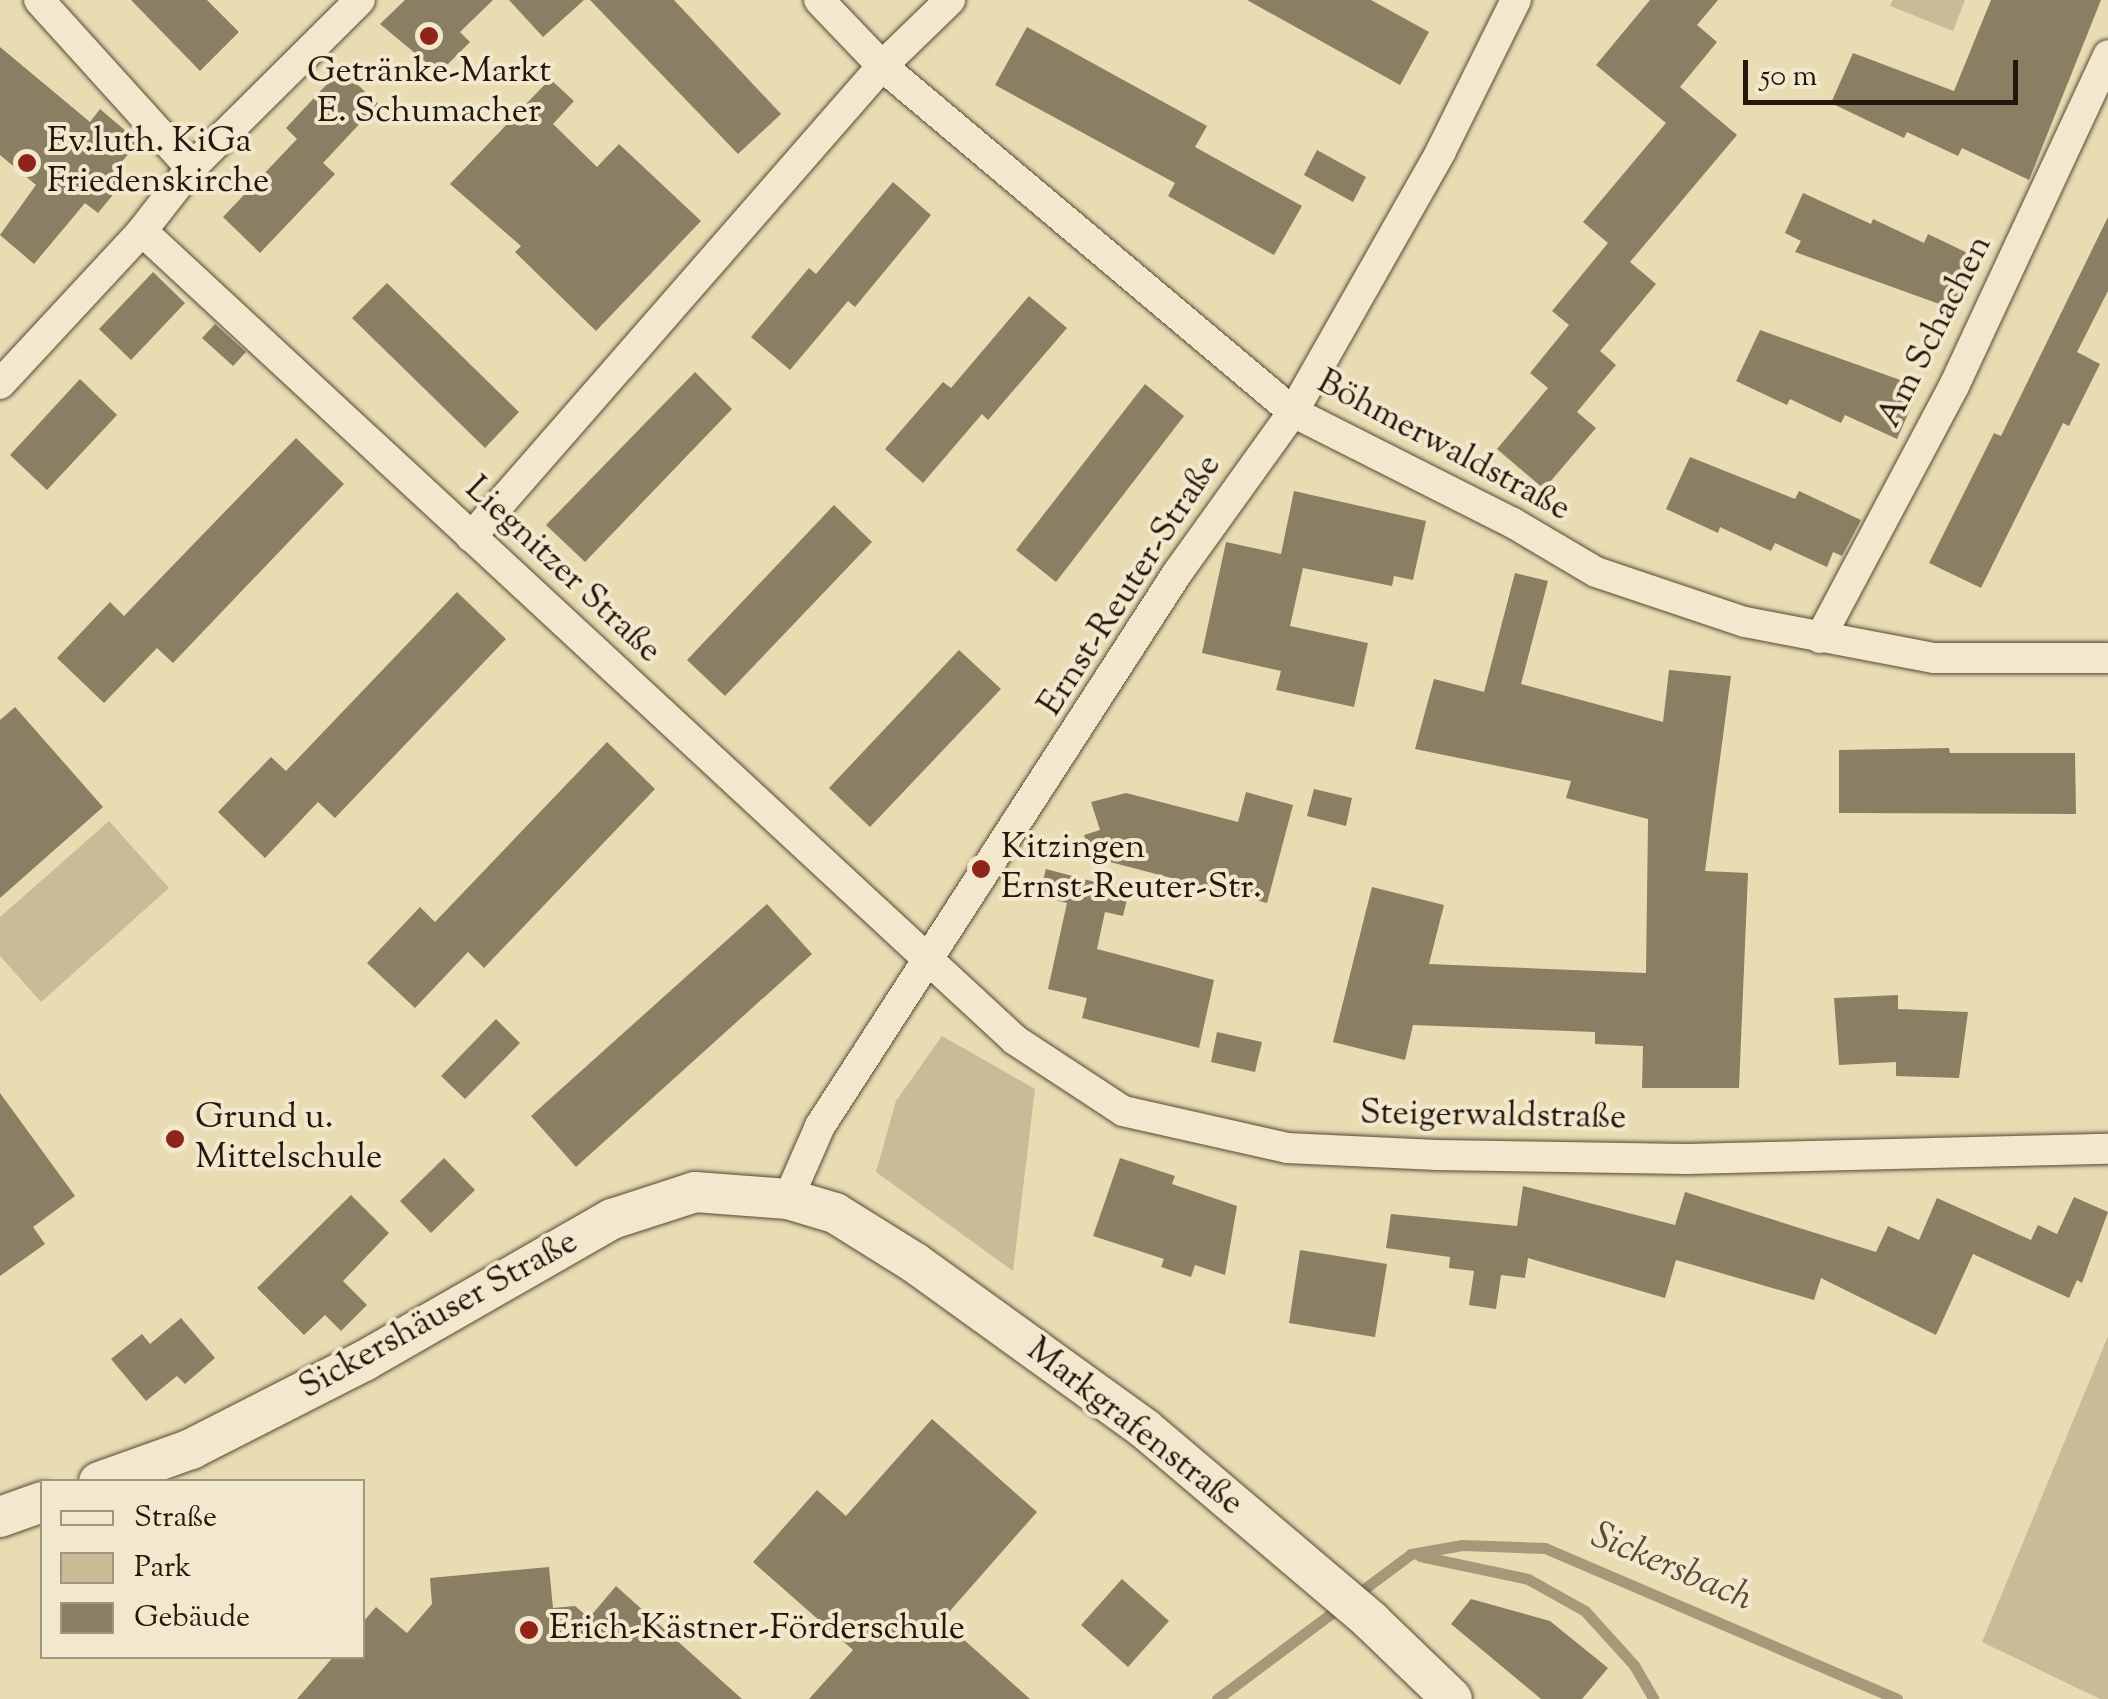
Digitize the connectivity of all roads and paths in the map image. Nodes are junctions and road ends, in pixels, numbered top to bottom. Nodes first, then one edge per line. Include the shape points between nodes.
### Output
1 (38, 0) edge
2 (360, 0) edge
3 (819, 0) edge
4 (950, 0) edge
5 (1516, 0) edge
6 (2108, 55) edge
7 (882, 66) junction
8 (192, 168) junction
9 (133, 241) junction
10 (0, 384) edge
11 (1293, 412) junction
12 (471, 537) junction
13 (1820, 638) junction
14 (2108, 658) edge
15 (930, 964) junction
16 (2108, 1149) edge
17 (788, 1200) junction
18 (108, 1479) edge
19 (40, 1503) edge
20 (0, 1517) edge
21 (1452, 1699) edge

1 - 8 street
2 - 8 street
3 - 7 street, Böhmerwaldstraße
4 - 7 street
5 - 11 street, Ernst-Reuter-Straße via 1441,151
6 - 13 street, Am Schachen via 1962,370
7 - 11 street, Böhmerwaldstraße
7 - 12 street
8 - 9 street
9 - 10 street
9 - 12 street, Liegnitzer Straße
11 - 13 street, Böhmerwaldstraße via 1596,572 1662,599
11 - 15 street, Ernst-Reuter-Straße via 1178,572
12 - 15 street, Liegnitzer Straße
13 - 14 street, Böhmerwaldstraße via 1934,658
15 - 16 street, Steigerwaldstraße via 1015,1040 1123,1112 1287,1148 1687,1159
15 - 17 street, Ernst-Reuter-Straße via 820,1126
17 - 18 street, Sickershäuser Straße via 696,1192 612,1219 364,1361 191,1449
17 - 21 street, Markgrafenstraße via 835,1214 915,1263 1144,1429 1327,1582
19 - 20 street

